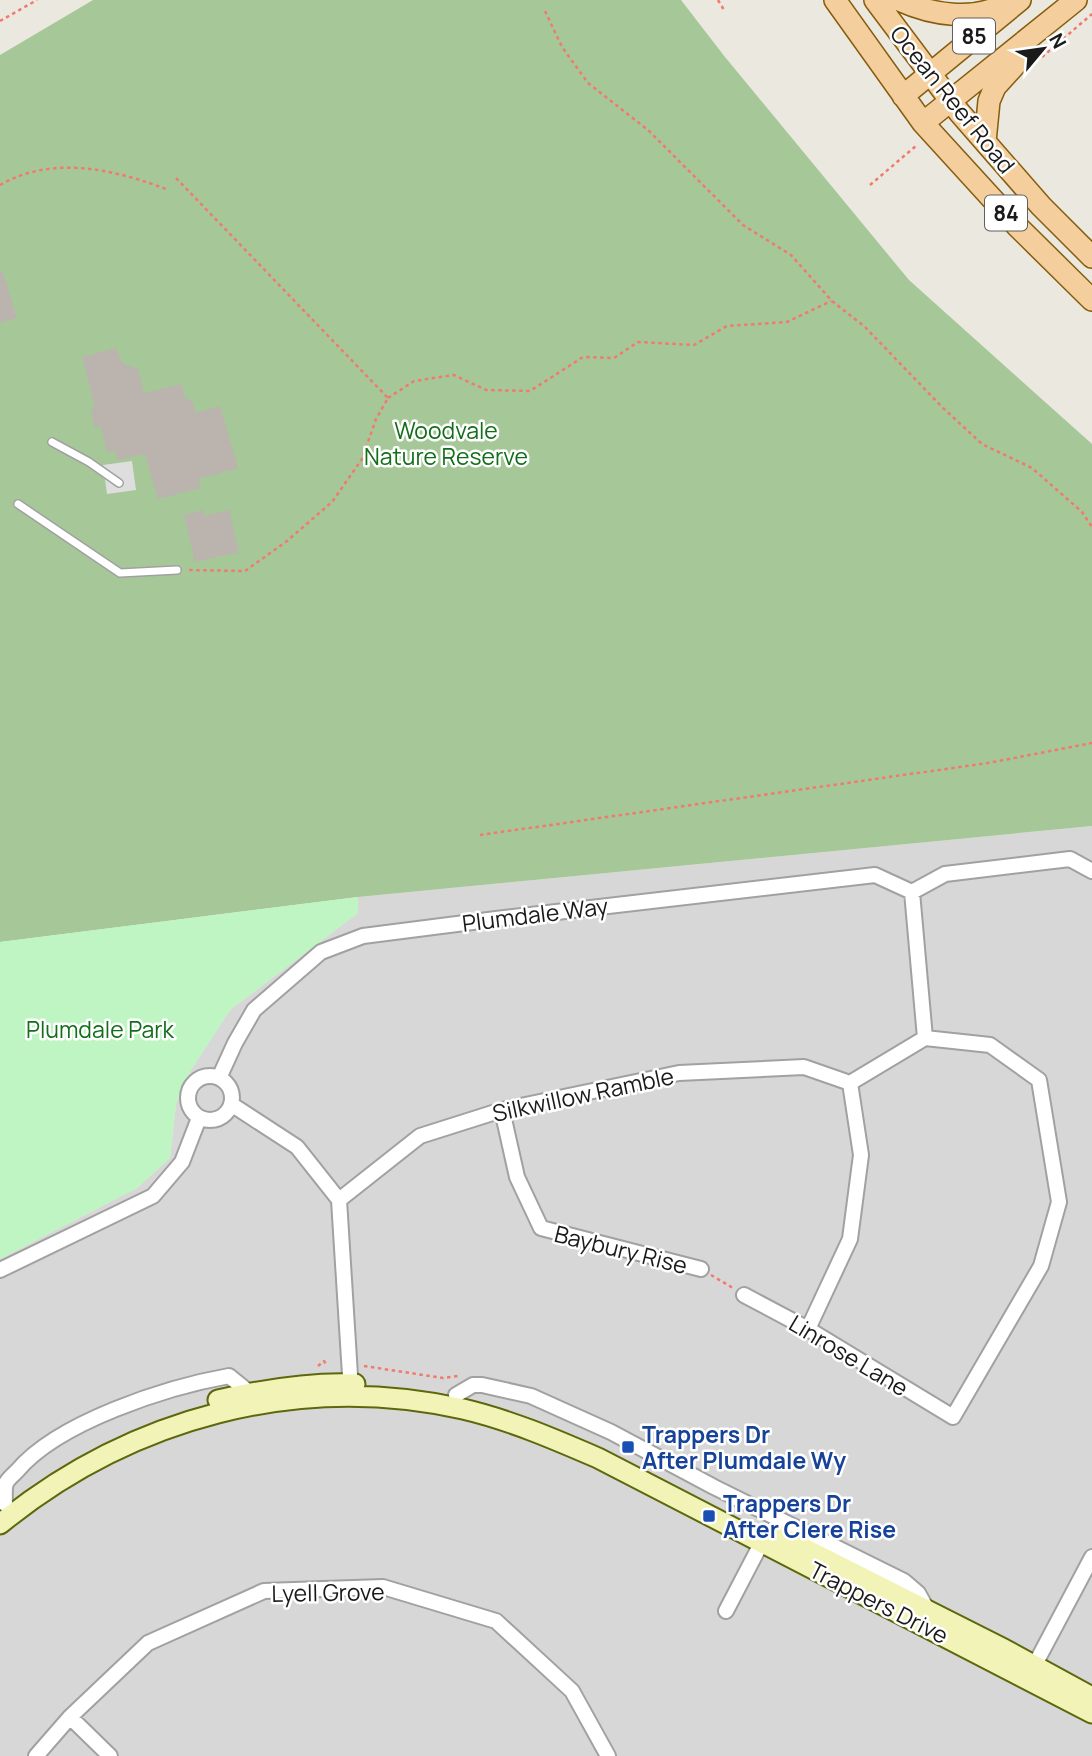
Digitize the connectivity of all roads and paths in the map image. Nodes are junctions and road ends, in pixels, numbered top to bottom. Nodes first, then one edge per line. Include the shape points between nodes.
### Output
1 (37, 0) edge
2 (718, 0) edge
3 (835, 0) edge
4 (875, 0) edge
5 (899, 0) edge
6 (1012, 0) edge
7 (1020, 0) edge
8 (1070, 6) edge
9 (724, 10) dead end
10 (545, 11) dead end
11 (1092, 15) edge
12 (0, 21) edge
13 (1037, 61) dead end
14 (929, 74) junction
15 (903, 96) junction
16 (950, 100) junction
17 (921, 132) junction
18 (985, 142) junction
19 (176, 178) dead end
20 (0, 185) edge
21 (870, 185) dead end
22 (166, 189) dead end
23 (1092, 257) edge
24 (832, 300) junction
25 (1092, 300) edge
26 (388, 398) junction
27 (52, 442) dead end
28 (119, 482) dead end
29 (18, 504) dead end
30 (1092, 527) edge
31 (177, 570) joint
32 (1092, 743) edge
33 (481, 835) dead end
34 (1092, 871) edge
35 (912, 892) junction
36 (925, 1038) junction
37 (219, 1078) junction
38 (850, 1083) junction
39 (231, 1104) junction
40 (502, 1110) junction
41 (199, 1118) junction
42 (339, 1200) junction
43 (701, 1269) joint
44 (0, 1270) edge
45 (744, 1295) joint
46 (808, 1329) junction
47 (351, 1390) junction
48 (2, 1506) edge
49 (0, 1524) edge
50 (762, 1542) junction
51 (1092, 1557) edge
52 (726, 1611) dead end
53 (1031, 1673) junction
54 (1092, 1697) edge
55 (1092, 1713) edge
56 (70, 1717) junction
57 (36, 1756) edge
58 (110, 1756) edge
59 (608, 1756) edge

1 - 12 path
2 - 9 path
3 - 15 main road, Ocean Reef Road / 84
4 - 14 main road, Ocean Reef Road / 84
5 - 6 main road via 923,11 951,15 994,10
7 - 14 main road, 85
8 - 16 main road, 85
8 - 18 main road via 995,87
10 - 24 path via 562,47 588,83 648,130 743,225 791,255
11 - 13 path
14 - 15 main road, 85
14 - 16 main road, Ocean Reef Road / 84
15 - 17 main road, Ocean Reef Road / 84
16 - 17 main road, 85
16 - 18 main road, Ocean Reef Road / 84
17 - 21 path
17 - 25 main road, Ocean Reef Road / 84
18 - 23 main road, Ocean Reef Road / 84
19 - 26 path
20 - 22 path via 45,169 79,167 128,175
24 - 26 path via 787,323 727,326 694,345 638,342 614,358 583,357 530,391 486,390 454,375 414,381
24 - 30 path via 982,444 1032,468 1082,512
26 - 31 path via 355,470 332,502 287,541 245,572
27 - 28 lane
29 - 31 lane via 120,573
32 - 33 path via 988,764
34 - 35 street via 1070,859 945,874
35 - 36 street
35 - 37 street, Plumdale Way via 875,875 363,936 321,953 254,1010
36 - 38 street
36 - 46 street, Linrose Lane via 990,1045 1039,1080 1059,1202 1041,1266 953,1417
37 - 39 street via 230,1089
37 - 41 street via 204,1077 191,1085 187,1100
38 - 40 street, Silkwillow Ramble via 804,1067 678,1073
38 - 46 street via 861,1155 850,1240
39 - 41 street via 218,1118
39 - 42 street via 297,1147
40 - 42 street, Silkwillow Ramble via 420,1136
40 - 43 street, Baybury Rise via 517,1177 541,1228
41 - 44 street via 182,1162 153,1196
42 - 47 street
43 - 45 path
45 - 46 street, Linrose Lane
47 - 48 main road, Trappers Drive via 250,1393 168,1413 55,1468
47 - 49 main road, Trappers Drive via 213,1414 150,1434 64,1478
47 - 50 main road, Trappers Drive via 514,1423 598,1458
47 - 53 main road, Trappers Drive via 433,1390 559,1428 928,1612
50 - 52 street
50 - 53 main road, Trappers Drive
51 - 53 street
53 - 54 main road, Trappers Drive
53 - 55 main road, Trappers Drive
56 - 57 street, Lyell Grove
56 - 58 street
56 - 59 street, Lyell Grove via 148,1643 264,1591 383,1587 496,1621 572,1690

